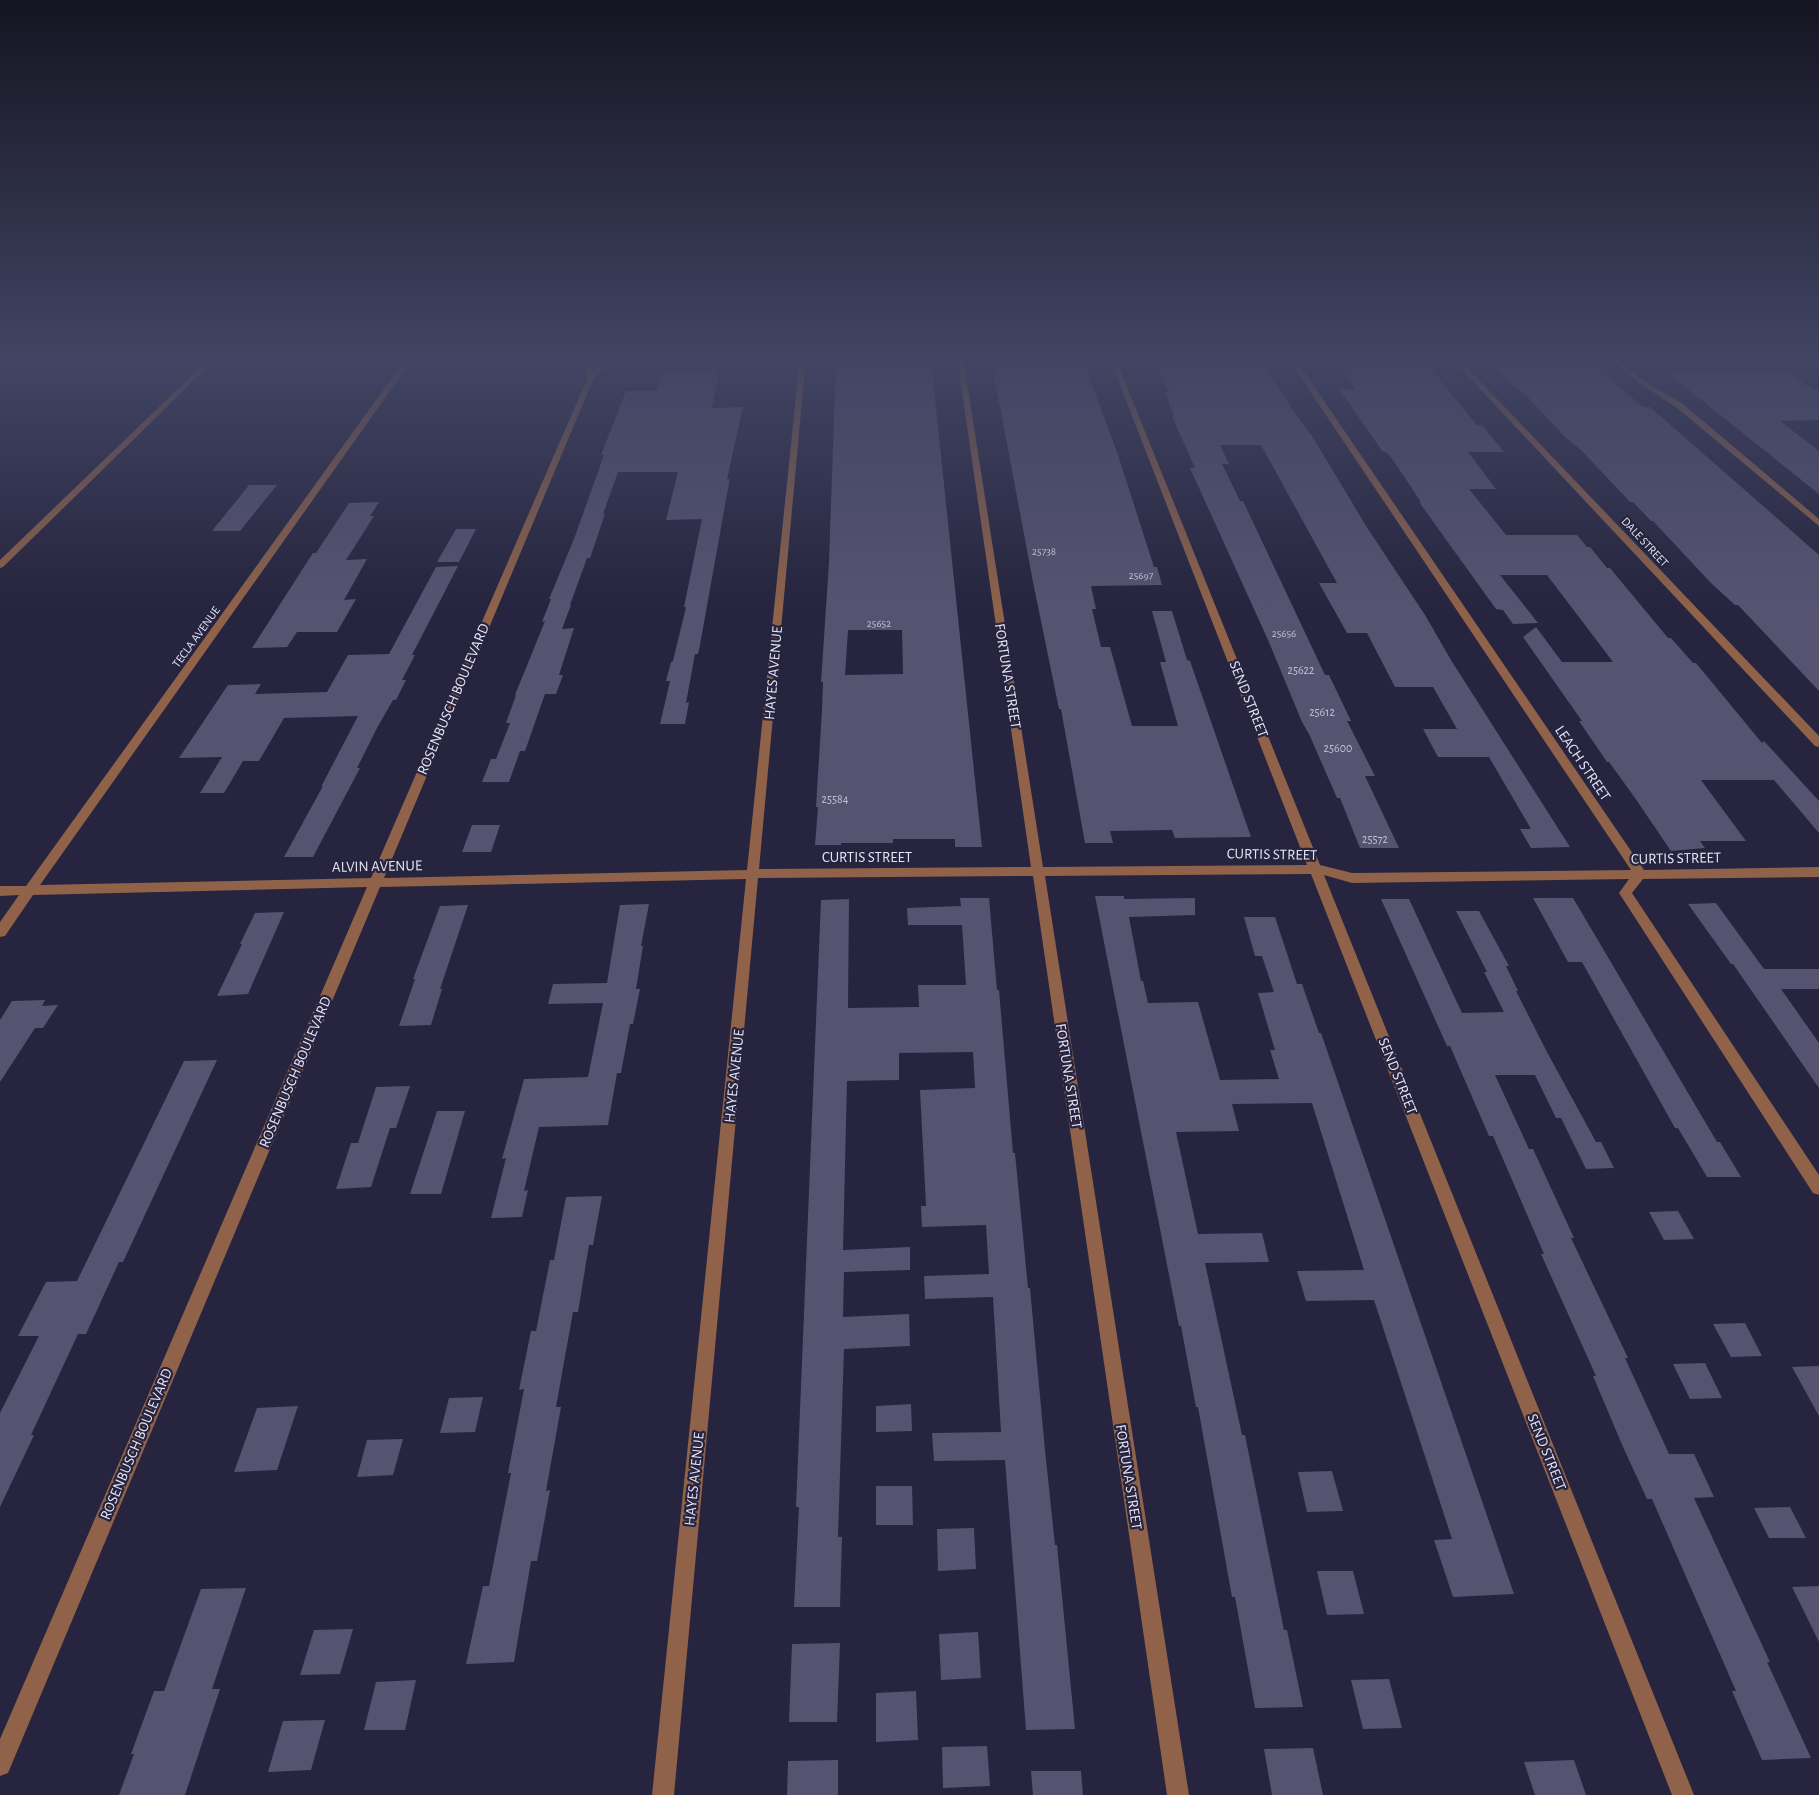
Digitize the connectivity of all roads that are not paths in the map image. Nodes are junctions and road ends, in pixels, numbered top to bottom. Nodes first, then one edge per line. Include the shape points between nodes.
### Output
1 (128, 441) edge
2 (351, 441) edge
3 (564, 441) edge
4 (795, 441) edge
5 (973, 441) edge
6 (1146, 441) edge
7 (1347, 441) edge
8 (1532, 441) edge
9 (1721, 441) edge
10 (1819, 523) edge
11 (0, 565) edge
12 (1819, 743) edge
13 (1317, 869) junction
14 (1038, 872) junction
15 (1819, 872) edge
16 (754, 874) junction
17 (1640, 874) junction
18 (376, 882) junction
19 (0, 891) edge
20 (30, 891) junction
21 (0, 932) edge
22 (1819, 1188) edge
23 (0, 1765) edge
24 (663, 1795) edge
25 (1178, 1795) edge
26 (1683, 1795) edge

1 - 11 street
2 - 20 street, TECLA AVENUE
3 - 18 street, ROSENBUSCH BOULEVARD
4 - 16 street, HAYES AVENUE
5 - 14 street, FORTUNA STREET
6 - 13 street, SEND STREET
7 - 17 street, LEACH STREET
8 - 12 street, DALE STREET
9 - 10 street
13 - 14 street, CURTIS STREET
13 - 17 street, CURTIS STREET via 1352,878
13 - 26 street, SEND STREET
14 - 16 street, CURTIS STREET
14 - 25 street, FORTUNA STREET
15 - 17 street, CURTIS STREET
16 - 18 street, ALVIN AVENUE
16 - 24 street, HAYES AVENUE
17 - 22 street via 1625,893
18 - 20 street, ALVIN AVENUE
18 - 23 street, ROSENBUSCH BOULEVARD
19 - 20 street, ALVIN AVENUE
20 - 21 street, TECLA AVENUE

